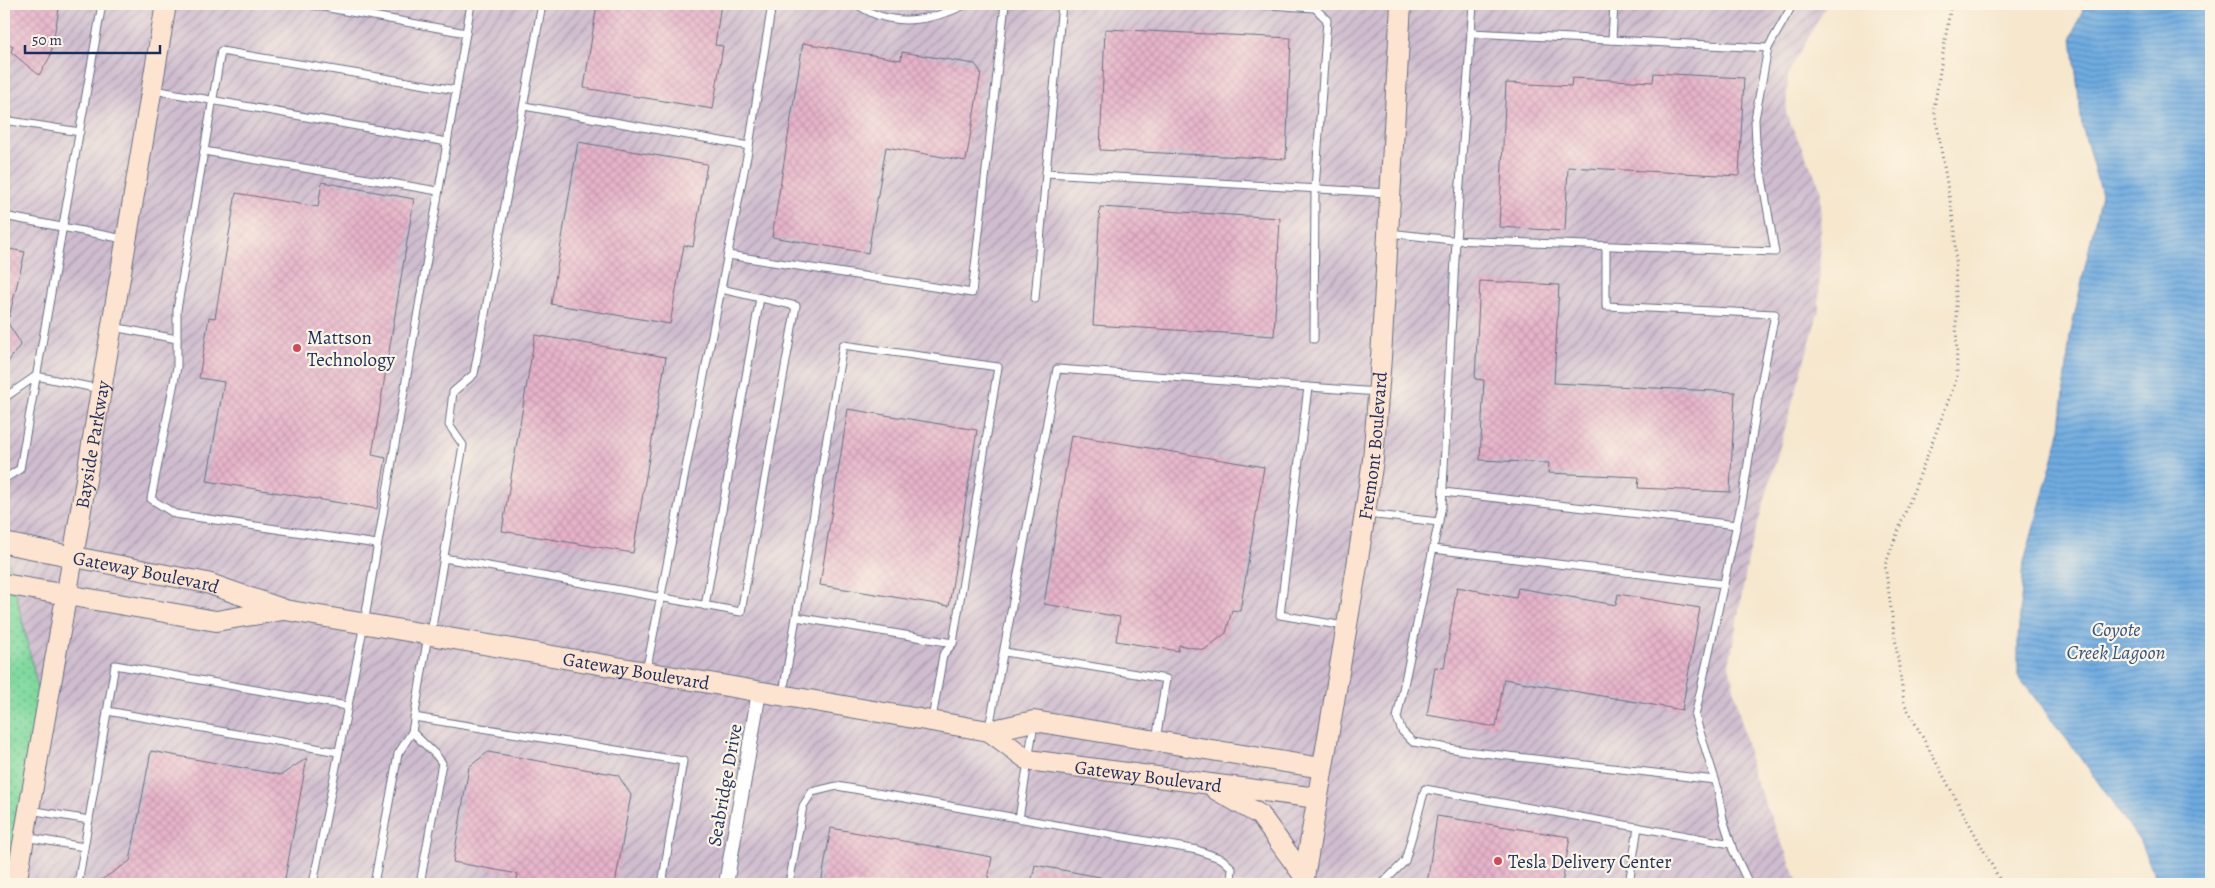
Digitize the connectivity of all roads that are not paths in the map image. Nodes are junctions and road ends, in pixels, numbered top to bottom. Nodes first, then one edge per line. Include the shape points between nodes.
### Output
1 (102, 4) edge
2 (166, 4) edge
3 (307, 4) edge
4 (471, 4) edge
5 (542, 4) edge
6 (772, 4) edge
7 (857, 4) edge
8 (967, 4) edge
9 (1005, 4) edge
10 (1062, 4) edge
11 (1250, 4) edge
12 (1401, 4) edge
13 (1473, 4) edge
14 (1614, 4) edge
15 (1793, 4) edge
16 (466, 33) junction
17 (1471, 33) junction
18 (1612, 40) junction
19 (1768, 48) junction
20 (152, 90) junction
21 (456, 90) junction
22 (213, 102) junction
23 (524, 106) junction
24 (4, 120) edge
25 (80, 132) junction
26 (447, 142) junction
27 (749, 146) junction
28 (204, 151) junction
29 (1046, 173) junction
30 (1316, 189) junction
31 (438, 191) junction
32 (1390, 193) junction
33 (4, 216) edge
34 (63, 226) junction
35 (1388, 232) junction
36 (126, 240) junction
37 (1456, 240) junction
38 (1606, 246) junction
39 (728, 255) junction
40 (721, 289) junction
41 (760, 298) junction
42 (1035, 299) dead end
43 (111, 326) junction
44 (177, 339) junction
45 (1314, 339) dead end
46 (36, 376) junction
47 (1308, 387) junction
48 (101, 389) junction
49 (1379, 392) junction
50 (4, 398) edge
51 (4, 479) edge
52 (1443, 492) junction
53 (1366, 514) junction
54 (1438, 522) junction
55 (1737, 525) junction
56 (4, 543) edge
57 (377, 544) junction
58 (1433, 549) junction
59 (73, 558) junction
60 (444, 558) junction
61 (4, 584) edge
62 (1724, 584) junction
63 (67, 594) junction
64 (661, 599) junction
65 (705, 606) junction
66 (285, 610) junction
67 (796, 616) junction
68 (364, 624) junction
69 (1347, 627) junction
70 (430, 635) junction
71 (953, 643) junction
72 (1005, 652) junction
73 (646, 672) junction
74 (759, 692) junction
75 (783, 696) junction
76 (346, 706) junction
77 (107, 711) junction
78 (414, 717) junction
79 (931, 721) junction
80 (1034, 721) junction
81 (988, 731) junction
82 (412, 732) junction
83 (1156, 742) junction
84 (338, 752) junction
85 (1028, 760) junction
86 (1322, 768) junction
87 (1715, 780) junction
88 (1202, 783) junction
89 (1317, 798) junction
90 (28, 809) junction
91 (1019, 819) junction
92 (89, 820) junction
93 (1638, 827) junction
94 (24, 837) junction
95 (1731, 844) junction
96 (84, 847) junction
97 (1303, 880) edge
98 (16, 884) edge
99 (78, 884) edge
100 (313, 884) edge
101 (374, 884) edge
102 (421, 884) edge
103 (662, 884) edge
104 (726, 884) edge
105 (789, 884) edge
106 (1231, 884) edge
107 (1382, 884) edge
108 (1629, 884) edge
109 (1749, 884) edge

1 - 25 lane
2 - 20 street, Bayside Parkway
3 - 16 lane
4 - 16 lane
5 - 23 lane
6 - 27 lane
7 - 8 lane via 881,16 912,21 948,13
9 - 39 lane via 972,293
10 - 29 lane
11 - 30 lane via 1315,8 1327,20
12 - 32 street, Fremont Boulevard
13 - 17 lane
14 - 18 lane
15 - 19 lane
16 - 21 lane
17 - 18 lane
17 - 37 lane
18 - 19 lane
19 - 38 lane via 1754,119 1775,252
20 - 22 lane
20 - 36 street, Bayside Parkway
21 - 22 lane via 221,51
21 - 26 lane
22 - 26 lane
22 - 28 lane
23 - 27 lane
23 - 60 lane via 474,374 453,392 449,425 463,445
24 - 25 lane
25 - 34 lane
26 - 31 lane
27 - 39 lane
28 - 31 lane
28 - 44 lane via 177,310
29 - 30 lane
29 - 42 lane
30 - 32 lane
30 - 45 lane
31 - 57 lane
32 - 35 street, Fremont Boulevard
33 - 34 lane
34 - 36 lane
34 - 46 lane
35 - 37 lane
35 - 49 street, Fremont Boulevard
36 - 43 street, Bayside Parkway
37 - 38 lane
37 - 52 lane
38 - 55 lane via 1606,306 1775,314
39 - 40 lane
40 - 41 lane
40 - 64 lane
41 - 65 lane
41 - 65 lane via 796,306 741,612
43 - 44 lane
43 - 48 street, Bayside Parkway
44 - 57 lane via 177,367 151,499 175,514
46 - 48 lane
46 - 50 lane
46 - 51 lane via 20,469
47 - 49 lane
47 - 69 lane via 1280,615
47 - 72 lane via 1057,369
48 - 59 street, Bayside Parkway
49 - 53 street, Fremont Boulevard
52 - 54 lane
52 - 55 lane
53 - 54 lane
53 - 69 street, Fremont Boulevard
54 - 58 lane
55 - 62 lane
56 - 59 street, Gateway Boulevard
57 - 68 lane
58 - 62 lane
58 - 87 lane via 1398,718 1402,731 1413,742
59 - 63 street, Bayside Parkway
59 - 66 street, Gateway Boulevard via 207,583
60 - 64 lane
60 - 70 lane
61 - 63 street, Gateway Boulevard
62 - 87 lane via 1695,716
63 - 66 street, Gateway Boulevard via 216,620
63 - 90 street, Bayside Parkway
64 - 65 lane
64 - 73 lane
66 - 68 street, Gateway Boulevard
67 - 71 lane
67 - 71 lane via 843,345 998,367
67 - 75 lane
68 - 70 street, Gateway Boulevard
68 - 76 lane
69 - 86 street, Fremont Boulevard
70 - 73 street, Gateway Boulevard
70 - 78 lane
71 - 79 lane via 943,655
72 - 81 lane
72 - 83 lane via 1166,678
73 - 74 street, Gateway Boulevard
74 - 75 street, Gateway Boulevard
74 - 104 street, Seabridge Drive
75 - 79 street, Gateway Boulevard
76 - 77 lane via 115,665
76 - 84 lane
77 - 84 lane
77 - 92 lane
78 - 82 lane
78 - 103 lane via 683,761
79 - 81 street, Gateway Boulevard
80 - 81 street, Gateway Boulevard
80 - 83 street, Gateway Boulevard
80 - 85 lane
81 - 85 street, Gateway Boulevard
82 - 101 lane via 398,754
82 - 102 lane via 442,763
83 - 86 street, Gateway Boulevard
84 - 100 lane
85 - 88 street, Gateway Boulevard
85 - 91 lane
86 - 89 street, Fremont Boulevard
87 - 95 lane
88 - 89 street, Gateway Boulevard
88 - 97 street via 1260,815
89 - 97 street, Fremont Boulevard
90 - 92 lane
90 - 94 street, Bayside Parkway
91 - 105 lane via 837,786 812,792 802,806
91 - 106 lane via 1210,854 1232,868
92 - 96 lane
93 - 95 lane
93 - 107 lane via 1425,789 1405,861
93 - 108 lane
94 - 96 lane
94 - 98 street, Bayside Parkway
95 - 109 lane
96 - 99 lane

